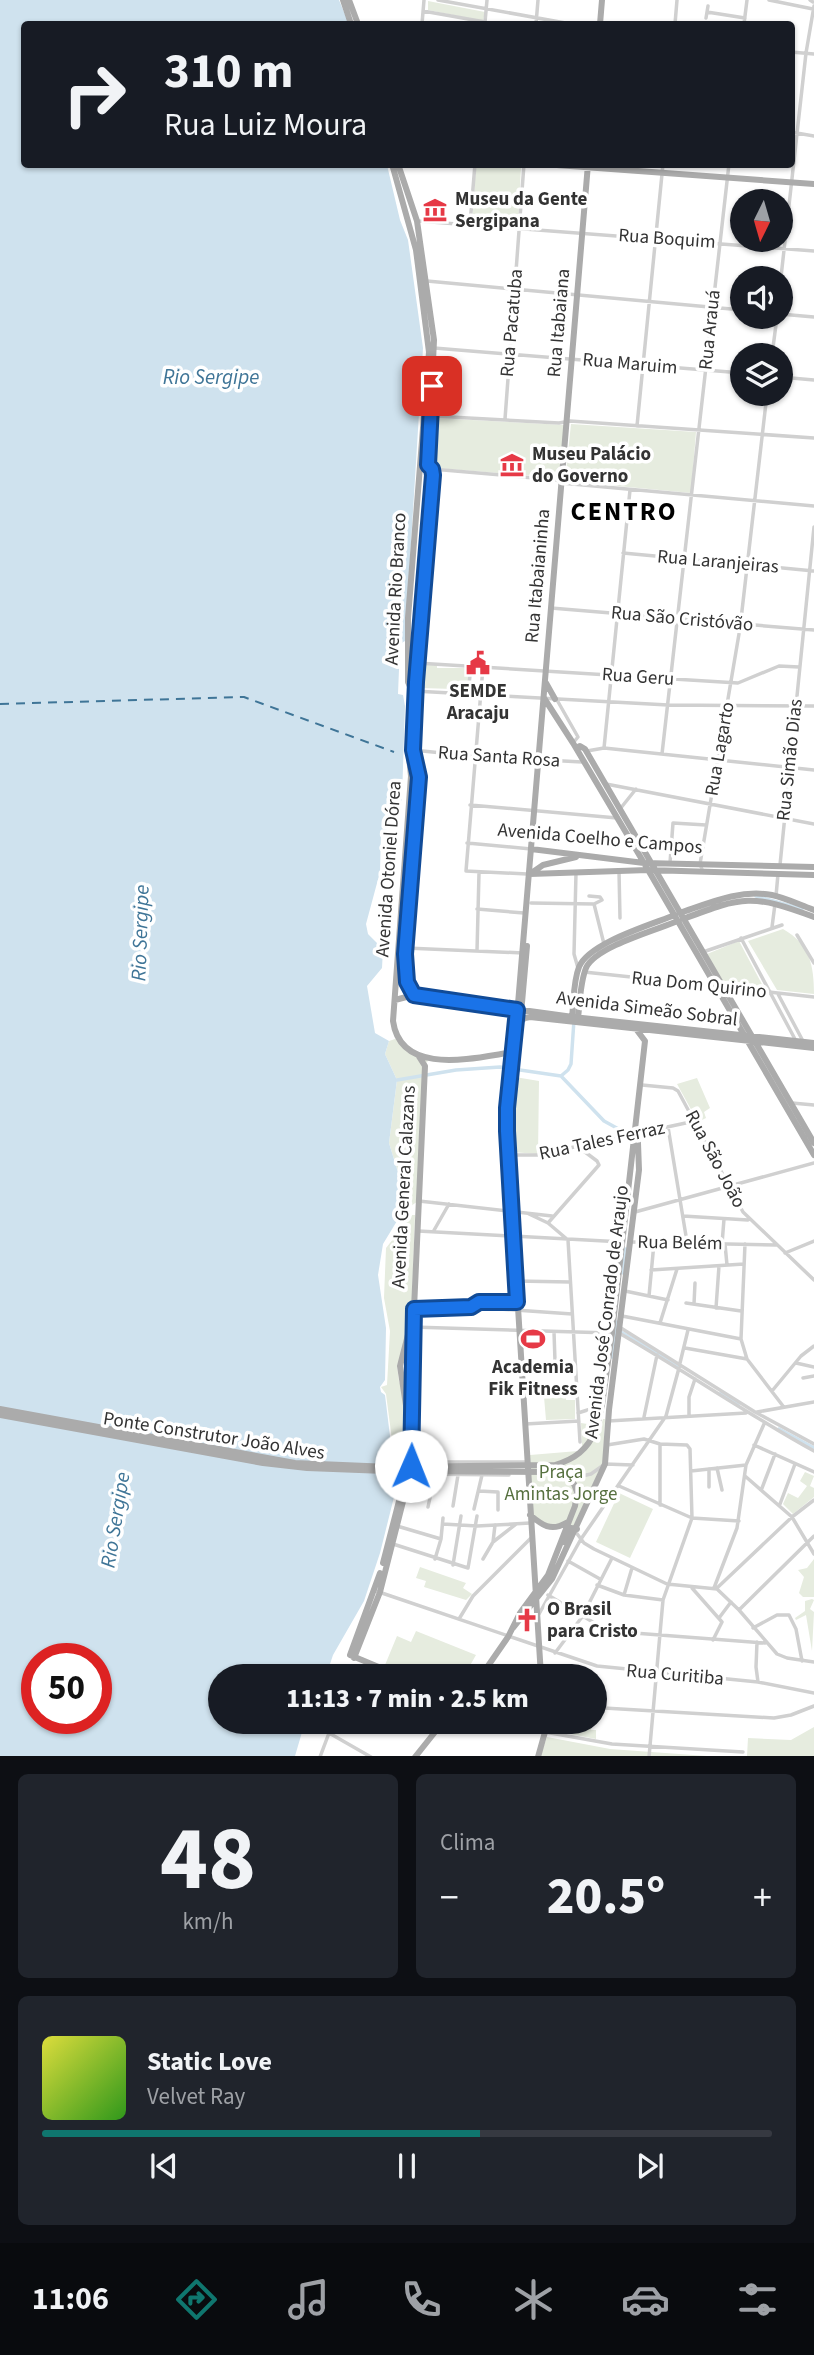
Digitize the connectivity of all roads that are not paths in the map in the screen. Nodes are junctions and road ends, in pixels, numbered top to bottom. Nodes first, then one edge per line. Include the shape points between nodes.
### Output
1 (343, 0) edge
2 (349, 0) edge
3 (424, 0) edge
4 (438, 0) edge
5 (487, 0) edge
6 (538, 0) edge
7 (602, 0) edge
8 (677, 0) edge
9 (747, 0) edge
10 (769, 0) edge
11 (813, 4) edge
12 (708, 6) dead end
13 (486, 9) junction
14 (423, 11) junction
15 (707, 12) junction
16 (537, 18) junction
17 (706, 18) dead end
18 (745, 18) junction
19 (350, 21) edge
20 (357, 21) edge
21 (422, 21) edge
22 (475, 21) edge
23 (485, 21) edge
24 (536, 21) edge
25 (554, 21) edge
26 (600, 21) edge
27 (675, 21) edge
28 (744, 21) edge
29 (795, 52) edge
30 (806, 53) junction
31 (814, 54) edge
32 (797, 133) junction
33 (814, 136) edge
34 (795, 150) edge
35 (393, 168) edge
36 (399, 168) edge
37 (475, 168) edge
38 (524, 168) edge
39 (588, 168) edge
40 (609, 168) edge
41 (663, 168) edge
42 (729, 168) edge
43 (793, 168) edge
44 (662, 173) junction
45 (728, 177) junction
46 (814, 184) edge
47 (791, 185) junction
48 (791, 189) edge
49 (417, 221) junction
50 (470, 224) junction
51 (520, 228) junction
52 (583, 233) junction
53 (655, 238) junction
54 (720, 243) junction
55 (730, 244) edge
56 (793, 250) edge
57 (814, 251) edge
58 (427, 281) junction
59 (515, 289) junction
60 (578, 295) junction
61 (649, 302) junction
62 (713, 307) junction
63 (730, 309) edge
64 (793, 316) edge
65 (814, 317) edge
66 (434, 348) junction
67 (510, 354) junction
68 (572, 359) junction
69 (642, 365) junction
70 (706, 370) junction
71 (730, 372) edge
72 (793, 378) edge
73 (814, 380) edge
74 (766, 406) edge
75 (430, 415) junction
76 (505, 419) junction
77 (566, 422) junction
78 (638, 426) junction
79 (699, 429) junction
80 (762, 434) junction
81 (814, 438) edge
82 (432, 469) junction
83 (420, 471) junction
84 (561, 483) junction
85 (630, 490) junction
86 (692, 495) junction
87 (754, 501) junction
88 (814, 506) edge
89 (814, 527) edge
90 (623, 553) junction
91 (686, 558) junction
92 (747, 564) junction
93 (811, 570) edge
94 (551, 608) junction
95 (617, 614) junction
96 (679, 620) junction
97 (740, 624) junction
98 (803, 628) junction
99 (814, 630) edge
100 (417, 663) junction
101 (471, 666) junction
102 (483, 667) junction
103 (799, 667) junction
104 (545, 671) junction
105 (610, 675) junction
106 (672, 679) junction
107 (545, 682) junction
108 (732, 683) junction
109 (415, 691) junction
110 (468, 694) junction
111 (480, 695) junction
112 (544, 698) junction
113 (555, 699) junction
114 (607, 702) junction
115 (668, 705) junction
116 (728, 705) junction
117 (795, 706) junction
118 (814, 706) edge
119 (575, 745) junction
120 (604, 748) junction
121 (413, 750) junction
122 (588, 751) junction
123 (662, 754) junction
124 (474, 756) junction
125 (537, 760) junction
126 (719, 760) junction
127 (584, 762) junction
128 (789, 767) junction
129 (814, 769) edge
130 (603, 783) junction
131 (636, 789) junction
132 (710, 804) junction
133 (470, 805) junction
134 (619, 810) junction
135 (533, 811) junction
136 (784, 817) junction
137 (617, 818) junction
138 (814, 824) edge
139 (706, 825) junction
140 (467, 843) junction
141 (531, 849) junction
142 (584, 856) junction
143 (670, 863) junction
144 (699, 864) junction
145 (649, 866) junction
146 (814, 867) edge
147 (779, 870) junction
148 (619, 871) junction
149 (704, 872) junction
150 (479, 873) junction
151 (576, 873) junction
152 (532, 874) junction
153 (814, 875) edge
154 (589, 896) dead end
155 (776, 900) junction
156 (531, 903) junction
157 (576, 904) junction
158 (594, 904) junction
159 (477, 909) junction
160 (814, 910) edge
161 (526, 913) junction
162 (679, 917) junction
163 (814, 917) edge
164 (620, 918) dead end
165 (782, 925) dead end
166 (771, 928) junction
167 (797, 935) dead end
168 (741, 938) junction
169 (604, 944) junction
170 (406, 948) junction
171 (477, 951) junction
172 (524, 954) junction
173 (700, 954) junction
174 (814, 963) edge
175 (581, 971) junction
176 (720, 987) junction
177 (769, 992) junction
178 (778, 993) junction
179 (414, 995) junction
180 (814, 997) edge
181 (395, 1000) junction
182 (519, 1010) junction
183 (575, 1020) junction
184 (520, 1023) junction
185 (672, 1028) junction
186 (636, 1029) junction
187 (649, 1031) junction
188 (750, 1039) junction
189 (645, 1041) junction
190 (806, 1045) edge
191 (416, 1053) junction
192 (514, 1056) junction
193 (639, 1085) junction
194 (788, 1104) junction
195 (814, 1105) edge
196 (695, 1121) junction
197 (668, 1127) junction
198 (635, 1133) junction
199 (814, 1143) edge
200 (577, 1146) junction
201 (508, 1155) junction
202 (814, 1155) edge
203 (814, 1163) edge
204 (729, 1186) junction
205 (681, 1200) junction
206 (418, 1201) junction
207 (449, 1204) junction
208 (511, 1212) junction
209 (633, 1213) junction
210 (529, 1214) junction
211 (552, 1216) junction
212 (683, 1216) junction
213 (724, 1219) junction
214 (749, 1220) junction
215 (548, 1223) junction
216 (417, 1231) junction
217 (433, 1232) junction
218 (514, 1237) junction
219 (568, 1241) junction
220 (814, 1241) edge
221 (626, 1242) junction
222 (654, 1243) junction
223 (688, 1243) junction
224 (724, 1244) junction
225 (745, 1244) junction
226 (776, 1245) junction
227 (785, 1253) junction
228 (744, 1264) junction
229 (727, 1265) junction
230 (719, 1266) junction
231 (677, 1269) junction
232 (651, 1270) junction
233 (623, 1273) junction
234 (814, 1280) edge
235 (516, 1281) junction
236 (570, 1282) junction
237 (695, 1283) dead end
238 (625, 1292) junction
239 (649, 1296) junction
240 (667, 1300) junction
241 (687, 1303) dead end
242 (694, 1304) junction
243 (517, 1306) junction
244 (716, 1308) junction
245 (414, 1311) junction
246 (741, 1311) junction
247 (572, 1314) junction
248 (622, 1316) junction
249 (660, 1324) junction
250 (412, 1327) junction
251 (688, 1330) junction
252 (519, 1331) junction
253 (618, 1331) junction
254 (554, 1332) junction
255 (573, 1332) junction
256 (741, 1339) junction
257 (814, 1346) edge
258 (684, 1348) junction
259 (657, 1355) junction
260 (747, 1359) junction
261 (608, 1360) junction
262 (555, 1361) dead end
263 (795, 1363) junction
264 (400, 1366) junction
265 (679, 1366) junction
266 (412, 1367) junction
267 (813, 1367) edge
268 (813, 1376) edge
269 (803, 1378) dead end
270 (613, 1379) junction
271 (695, 1379) junction
272 (772, 1391) junction
273 (814, 1402) edge
274 (602, 1405) junction
275 (783, 1406) junction
276 (0, 1409) edge
277 (755, 1412) junction
278 (578, 1413) junction
279 (748, 1413) junction
280 (0, 1415) edge
281 (689, 1415) junction
282 (666, 1416) junction
283 (644, 1417) junction
284 (608, 1420) junction
285 (579, 1421) junction
286 (524, 1424) junction
287 (764, 1424) junction
288 (649, 1441) junction
289 (580, 1442) dead end
290 (660, 1444) junction
291 (814, 1444) edge
292 (607, 1445) junction
293 (754, 1445) junction
294 (814, 1451) edge
295 (775, 1454) junction
296 (409, 1459) junction
297 (527, 1462) junction
298 (605, 1464) junction
299 (795, 1464) junction
300 (632, 1465) junction
301 (746, 1465) junction
302 (717, 1468) junction
303 (550, 1469) junction
304 (709, 1469) junction
305 (691, 1471) junction
306 (814, 1472) edge
307 (408, 1474) junction
308 (435, 1475) junction
309 (457, 1475) junction
310 (482, 1475) junction
311 (528, 1475) junction
312 (745, 1476) junction
313 (619, 1486) junction
314 (709, 1487) dead end
315 (761, 1489) junction
316 (722, 1490) dead end
317 (478, 1491) junction
318 (814, 1500) edge
319 (660, 1505) junction
320 (780, 1505) junction
321 (453, 1506) dead end
322 (428, 1507) dead end
323 (474, 1510) dead end
324 (498, 1510) dead end
325 (460, 1516) dead end
326 (477, 1516) dead end
327 (792, 1517) junction
328 (443, 1518) dead end
329 (692, 1518) junction
330 (530, 1519) junction
331 (739, 1521) junction
332 (568, 1522) junction
333 (443, 1524) junction
334 (494, 1524) junction
335 (516, 1524) junction
336 (397, 1526) junction
337 (461, 1526) junction
338 (477, 1526) junction
339 (576, 1530) junction
340 (588, 1530) junction
341 (814, 1536) edge
342 (531, 1538) junction
343 (441, 1539) junction
344 (581, 1539) junction
345 (493, 1542) junction
346 (807, 1542) junction
347 (560, 1543) junction
348 (393, 1544) junction
349 (814, 1554) edge
350 (612, 1558) junction
351 (435, 1559) junction
352 (483, 1559) dead end
353 (567, 1561) junction
354 (453, 1565) junction
355 (632, 1567) junction
356 (600, 1579) junction
357 (667, 1584) junction
358 (597, 1585) junction
359 (690, 1587) junction
360 (715, 1588) junction
361 (378, 1591) junction
362 (546, 1593) junction
363 (624, 1595) junction
364 (535, 1597) junction
365 (663, 1600) junction
366 (732, 1602) junction
367 (739, 1610) junction
368 (582, 1616) junction
369 (719, 1618) junction
370 (459, 1619) junction
371 (536, 1619) junction
372 (753, 1628) junction
373 (660, 1636) junction
374 (508, 1637) junction
375 (713, 1640) junction
376 (757, 1642) junction
377 (765, 1643) junction
378 (538, 1647) junction
379 (555, 1653) junction
380 (802, 1661) junction
381 (814, 1661) edge
382 (371, 1664) edge
383 (490, 1664) edge
384 (540, 1664) edge
385 (657, 1672) junction
386 (758, 1682) junction
387 (814, 1693) edge
388 (814, 1706) edge
389 (607, 1708) edge
390 (654, 1709) junction
391 (434, 1734) edge
392 (544, 1734) edge
393 (555, 1734) edge
394 (650, 1747) junction
395 (743, 1752) dead end
396 (419, 1755) edge
397 (321, 1756) edge
398 (371, 1756) edge
399 (538, 1756) edge
400 (649, 1756) edge

1 - 19 main road
2 - 20 main road
3 - 14 street
4 - 13 street
5 - 13 street
6 - 16 street
7 - 26 main road
8 - 27 street
9 - 18 street
10 - 11 street
11 - 30 street
12 - 15 street
13 - 16 street
13 - 23 street
14 - 21 street
14 - 22 street
15 - 17 street
15 - 18 street
16 - 24 street
16 - 25 street
18 - 28 street
29 - 30 street
30 - 31 street
30 - 32 street
32 - 33 street
32 - 34 street
35 - 83 main road, Avenida Rio Branco via 415,250 429,352
36 - 49 main road, Avenida Rio Branco
37 - 50 street
38 - 51 street, Rua Pacatuba
39 - 52 main road, Rua Itabaiana
40 - 44 main road
41 - 44 street
42 - 45 street, Rua Arauá
43 - 47 street
44 - 45 main road
44 - 53 street
45 - 47 main road
45 - 54 street, Rua Arauá
46 - 47 main road
47 - 48 street
49 - 50 street, Rua Boquim
49 - 58 main road, Avenida Rio Branco
50 - 51 street, Rua Boquim
51 - 52 street, Rua Boquim
51 - 59 street, Rua Pacatuba
52 - 53 street, Rua Boquim
52 - 60 main road, Rua Itabaiana
53 - 54 street, Rua Boquim
53 - 61 street
54 - 55 street, Rua Boquim
54 - 62 street, Rua Arauá
56 - 57 street, Rua Boquim
58 - 59 street
58 - 66 main road, Avenida Rio Branco
59 - 60 street
59 - 67 street, Rua Pacatuba
60 - 61 street
60 - 68 main road, Rua Itabaiana
61 - 62 street
61 - 69 street
62 - 63 street
62 - 70 street, Rua Arauá
64 - 65 street
66 - 67 street, Rua Maruim
66 - 75 main road, Avenida Rio Branco
67 - 68 street, Rua Maruim
67 - 76 street, Rua Pacatuba
68 - 69 street, Rua Maruim
68 - 77 main road, Rua Itabaiana
69 - 70 street, Rua Maruim
69 - 78 street
70 - 71 street, Rua Maruim
70 - 79 street, Rua Arauá
72 - 73 street
74 - 80 street, Rua Lagarto
75 - 76 street
75 - 82 main road, Avenida Rio Branco via 428,465
76 - 77 street
77 - 78 street
77 - 84 main road, Rua Itabaiana
78 - 79 street
79 - 80 street
79 - 86 street, Rua Arauá
80 - 81 street
80 - 87 street, Rua Lagarto
82 - 83 street
82 - 84 street
82 - 100 main road, Avenida Rio Branco
83 - 109 main road, Avenida Rio Branco via 407,645 408,682
84 - 85 street
84 - 94 main road, Rua Itabaianinha
85 - 86 street
85 - 90 street
86 - 87 street
86 - 91 street, Rua Arauá
87 - 88 street
87 - 92 street, Rua Lagarto
89 - 93 street, Rua Simão Dias
90 - 91 street, Rua Laranjeiras
90 - 95 street
91 - 92 street, Rua Laranjeiras
91 - 96 street, Rua Arauá
92 - 93 street, Rua Laranjeiras
92 - 97 street, Rua Lagarto
93 - 98 street, Rua Simão Dias
94 - 95 street, Rua São Cristóvão
94 - 104 main road, Rua Itabaianinha
95 - 96 street, Rua São Cristóvão
95 - 105 street
96 - 97 street, Rua São Cristóvão
96 - 106 street, Rua Arauá
97 - 98 street, Rua São Cristóvão
97 - 108 street, Rua Lagarto
98 - 99 street, Rua São Cristóvão
98 - 103 street, Rua Simão Dias
100 - 101 street, Rua Geru
100 - 109 main road, Avenida Rio Branco
101 - 102 street, Rua Geru
101 - 110 street
102 - 104 street, Rua Geru
102 - 111 street
103 - 108 street via 779,667
103 - 117 street, Rua Simão Dias
104 - 105 street, Rua Geru
104 - 107 main road, Rua Itabaianinha
105 - 106 street, Rua Geru
105 - 114 street
106 - 108 street, Rua Geru
106 - 115 street, Rua Arauá
107 - 112 main road, Rua Itabaianinha
107 - 113 main road
108 - 116 street, Rua Lagarto
109 - 110 street
109 - 121 main road, Avenida Otoniel Dórea
109 - 181 main road, Avenida Otoniel Dórea
110 - 111 street
111 - 112 street
111 - 124 street
112 - 113 street
112 - 119 main road
112 - 125 main road, Rua Itabaianinha
113 - 114 street
113 - 119 street via 578,737
114 - 115 street
114 - 120 street
115 - 116 street
115 - 123 street, Rua Arauá
116 - 117 street
116 - 126 street, Rua Lagarto
117 - 118 street
117 - 128 street, Rua Simão Dias
119 - 122 main road
119 - 127 main road
120 - 122 street
120 - 123 street
121 - 124 street, Rua Santa Rosa
121 - 170 main road, Avenida Otoniel Dórea via 419,777
122 - 130 main road
123 - 126 street
124 - 125 street, Rua Santa Rosa
124 - 133 street
125 - 127 street, Rua Santa Rosa
125 - 135 main road, Rua Itabaianinha
126 - 128 street
126 - 132 street, Rua Lagarto
127 - 137 main road
128 - 129 street
128 - 136 street, Rua Simão Dias
130 - 131 street
130 - 134 main road
131 - 132 street
131 - 134 street
132 - 136 street
132 - 139 street, Rua Lagarto
133 - 135 street
133 - 140 street
134 - 145 main road
135 - 137 street
135 - 141 main road, Rua Itabaianinha
136 - 138 street
136 - 147 street, Rua Simão Dias
137 - 145 main road
139 - 143 street via 673,823
139 - 144 street, Rua Lagarto
140 - 141 street, Avenida Coelho e Campos
140 - 150 street via 466,870
141 - 142 main road, Avenida Coelho e Campos
141 - 152 main road, Rua Itabaianinha
142 - 145 main road, Avenida Coelho e Campos
142 - 152 main road via 543,865
143 - 144 main road, Avenida Coelho e Campos
143 - 145 main road, Avenida Coelho e Campos
144 - 147 main road, Avenida Coelho e Campos
144 - 149 street
145 - 148 main road, Avenida Coelho e Campos
145 - 149 main road, Avenida Coelho e Campos
145 - 162 main road
146 - 147 main road, Avenida Coelho e Campos
147 - 149 main road, Avenida Coelho e Campos
147 - 153 main road, Avenida Coelho e Campos
147 - 155 street, Rua Simão Dias
148 - 151 main road, Avenida Coelho e Campos
148 - 164 street
150 - 152 street
150 - 159 street
151 - 152 main road, Avenida Coelho e Campos
151 - 157 street
152 - 156 main road
152 - 161 main road
154 - 158 street via 602,897 601,903
155 - 160 main road
155 - 162 main road via 740,894
155 - 163 main road
155 - 166 street, Rua Simão Dias
156 - 157 street
156 - 172 main road
157 - 158 street
157 - 175 street via 574,954
158 - 169 street
159 - 161 street
159 - 171 street
161 - 172 main road
162 - 169 main road
162 - 173 main road
162 - 175 main road via 604,951
165 - 166 street
166 - 168 street
167 - 174 street
168 - 173 street
168 - 177 street
169 - 175 main road via 587,955
170 - 171 street
170 - 179 main road, Avenida Otoniel Dórea via 407,982
171 - 172 street
172 - 182 main road
173 - 176 main road
175 - 176 street, Rua Dom Quirino
175 - 183 main road
176 - 177 street, Rua Dom Quirino
176 - 188 main road
177 - 178 street, Rua Dom Quirino
177 - 190 street
178 - 180 street, Rua Dom Quirino
178 - 190 street
179 - 181 main road, Avenida Simeão Sobral
179 - 182 main road, Avenida Simeão Sobral
181 - 191 main road, Avenida Otoniel Dórea via 394,1028 405,1046
182 - 183 main road, Avenida Simeão Sobral
182 - 184 main road
182 - 192 main road
183 - 184 main road, Avenida Simeão Sobral via 528,1017
183 - 185 main road, Avenida Simeão Sobral
183 - 186 main road, Avenida Simeão Sobral
184 - 192 main road
185 - 187 main road
185 - 188 main road, Avenida Simeão Sobral
186 - 187 main road, Avenida Simeão Sobral
186 - 189 main road
187 - 188 main road, Avenida Simeão Sobral
187 - 189 main road, Avenida Simeão Sobral
188 - 190 main road, Avenida Simeão Sobral
188 - 194 main road
189 - 193 main road, Avenida Simeão Sobral
191 - 192 main road via 452,1061
191 - 206 main road, Avenida General Calazans via 425,1065
192 - 201 main road via 507,1108
193 - 196 street, Rua São João via 676,1090
193 - 198 main road, Avenida Simeão Sobral
194 - 195 street
194 - 199 main road
194 - 202 main road
196 - 197 street, Rua Tales Ferraz
196 - 204 street, Rua São João
197 - 198 street, Rua Tales Ferraz
197 - 205 street
198 - 200 street, Rua Tales Ferraz
198 - 209 main road, Avenida José Conrado de Araujo via 639,1170
198 - 221 main road, Avenida José Conrado de Araujo
200 - 201 street, Rua Tales Ferraz via 537,1156
200 - 211 street via 597,1160 598,1167
201 - 208 main road
203 - 204 street
204 - 205 street
204 - 214 street, Rua São João
205 - 209 street
205 - 212 street
206 - 207 street
206 - 216 main road, Avenida General Calazans
207 - 208 street
207 - 217 street
208 - 210 street
208 - 218 main road
209 - 221 main road, Avenida José Conrado de Araujo
210 - 211 street
210 - 215 street
211 - 215 street
212 - 213 street
212 - 223 street
213 - 214 street
213 - 224 street
214 - 226 street, Rua São João
215 - 219 street
216 - 217 street, Rua Belém
216 - 245 main road, Avenida General Calazans
217 - 218 street, Rua Belém
218 - 219 street, Rua Belém
218 - 235 main road
219 - 221 street, Rua Belém
219 - 236 street
220 - 227 street
221 - 222 street, Rua Belém
221 - 233 main road, Avenida José Conrado de Araujo
222 - 223 street, Rua Belém
222 - 232 street
223 - 224 street, Rua Belém
224 - 225 street, Rua Belém
224 - 229 street
225 - 226 street, Rua Belém
225 - 228 street
226 - 227 street, Rua São João
227 - 234 street, Rua São João
228 - 229 street
228 - 246 street
229 - 230 street
230 - 231 street
230 - 244 street
231 - 232 street
231 - 240 street
232 - 239 street
233 - 238 main road, Avenida José Conrado de Araujo
233 - 253 main road, Avenida José Conrado de Araujo
235 - 236 street
235 - 243 main road
236 - 247 street
237 - 242 street
238 - 239 street
238 - 248 main road, Avenida José Conrado de Araujo
239 - 240 street
240 - 249 street
241 - 242 street
242 - 244 street
243 - 245 street
243 - 247 street
243 - 252 main road
244 - 246 street
245 - 250 main road, Avenida General Calazans
246 - 256 street
247 - 255 street
248 - 249 street
248 - 253 main road, Avenida José Conrado de Araujo
249 - 251 street
250 - 252 street
250 - 264 main road, Avenida General Calazans
250 - 266 main road, Avenida General Calazans
251 - 256 street
251 - 258 street
252 - 254 street
252 - 286 main road
253 - 255 street
253 - 259 street
253 - 261 main road, Avenida José Conrado de Araujo
253 - 265 street
253 - 270 main road, Avenida José Conrado de Araujo
254 - 255 street
254 - 262 street
255 - 278 street
256 - 260 street
257 - 263 street
258 - 260 street
258 - 265 street
259 - 265 street
259 - 283 street
260 - 272 street
261 - 270 main road
261 - 274 main road, Avenida José Conrado de Araujo
263 - 267 street
263 - 272 street
264 - 266 main road
264 - 296 main road, Avenida General Calazans
265 - 271 street
265 - 277 street
265 - 282 street
266 - 296 main road, Avenida General Calazans
267 - 268 street
268 - 269 street
270 - 284 main road, Avenida José Conrado de Araujo
271 - 279 street
271 - 281 street
272 - 275 street
273 - 275 street
274 - 278 street
274 - 303 main road, Avenida José Conrado de Araujo, bridge via 587,1446
275 - 277 street
276 - 303 main road, Ponte Construtor João Alves, bridge via 295,1462
277 - 279 street
277 - 291 street
278 - 285 street
279 - 281 street
279 - 287 street
280 - 303 main road, Ponte Construtor João Alves, bridge via 307,1468
281 - 282 street
282 - 283 street
282 - 288 street
283 - 284 street
284 - 292 main road, Avenida José Conrado de Araujo
285 - 286 street
285 - 289 street
286 - 297 main road
287 - 293 street
287 - 294 street
288 - 290 street
288 - 292 street
288 - 300 street
290 - 305 street via 688,1446
290 - 319 street
292 - 298 main road, Avenida José Conrado de Araujo
293 - 295 street
293 - 301 street
295 - 299 street
295 - 315 street
296 - 297 street
296 - 307 main road, Avenida General Calazans
297 - 298 street via 582,1476
297 - 311 main road
298 - 300 street
298 - 339 main road, Avenida José Conrado de Araujo
299 - 306 street
299 - 320 street
300 - 313 street
301 - 302 street
301 - 312 street
302 - 304 street
302 - 316 street
303 - 332 main road via 572,1481 577,1497
304 - 305 street
304 - 314 street
305 - 329 street
307 - 308 street
307 - 336 main road, Avenida General Calazans
307 - 361 main road, Avenida General Calazans
308 - 309 street
308 - 322 street
309 - 310 street
309 - 321 street
310 - 311 street
310 - 317 street
311 - 330 main road
312 - 315 street
312 - 331 street
313 - 319 street
313 - 340 street
315 - 320 street
317 - 323 street
317 - 324 street via 498,1492
318 - 327 street
319 - 329 street
320 - 327 street
325 - 337 street
326 - 338 street
327 - 346 street
327 - 360 street
328 - 333 street
329 - 331 street
329 - 357 street
330 - 332 main road via 551,1528
330 - 335 street
330 - 342 main road
331 - 360 street
332 - 347 main road
333 - 337 street
333 - 343 street
334 - 335 street
334 - 338 street
334 - 345 street
335 - 345 street
336 - 343 street
336 - 348 main road, Avenida General Calazans
337 - 338 street
337 - 354 street
338 - 354 street via 470,1567
339 - 340 street
339 - 344 street
339 - 347 main road via 571,1528
339 - 362 main road, Avenida José Conrado de Araujo
340 - 344 street
341 - 346 street
342 - 364 main road
342 - 370 street via 473,1596
343 - 351 street
344 - 350 street
344 - 353 street
345 - 352 street
346 - 349 street
346 - 367 street
347 - 364 main road
348 - 351 street
348 - 361 main road, Avenida General Calazans
350 - 355 street
350 - 356 street
351 - 354 street
353 - 356 street
353 - 362 street
355 - 357 street
355 - 363 street
356 - 358 street
357 - 359 street
357 - 365 street
358 - 363 street
358 - 368 street
359 - 360 street
359 - 369 street
360 - 366 street
361 - 370 street, Rua Curitiba
361 - 382 main road, Avenida General Calazans via 352,1656
362 - 364 main road, Avenida José Conrado de Araujo
362 - 368 street
362 - 371 street
363 - 365 street
364 - 371 main road
364 - 374 main road
365 - 373 street
366 - 367 street
366 - 369 street
367 - 372 street
368 - 373 street via 611,1630
368 - 379 street
369 - 375 street via 722,1625
370 - 374 street, Rua Curitiba
371 - 378 main road
372 - 377 street
372 - 380 street via 777,1615 789,1615
373 - 375 street
373 - 385 street
374 - 378 street, Rua Curitiba
374 - 383 main road
375 - 376 street
376 - 377 street
376 - 386 street
377 - 380 street via 781,1657
378 - 379 street, Rua Curitiba
378 - 384 main road
379 - 385 street, Rua Curitiba via 607,1668
380 - 381 street
385 - 386 street, Rua Curitiba
385 - 390 street
386 - 387 street, Rua Curitiba
388 - 390 street via 774,1718
389 - 390 street
390 - 394 street
391 - 396 main road
392 - 399 main road
393 - 394 street
394 - 395 street
394 - 400 street
397 - 398 street via 329,1733

